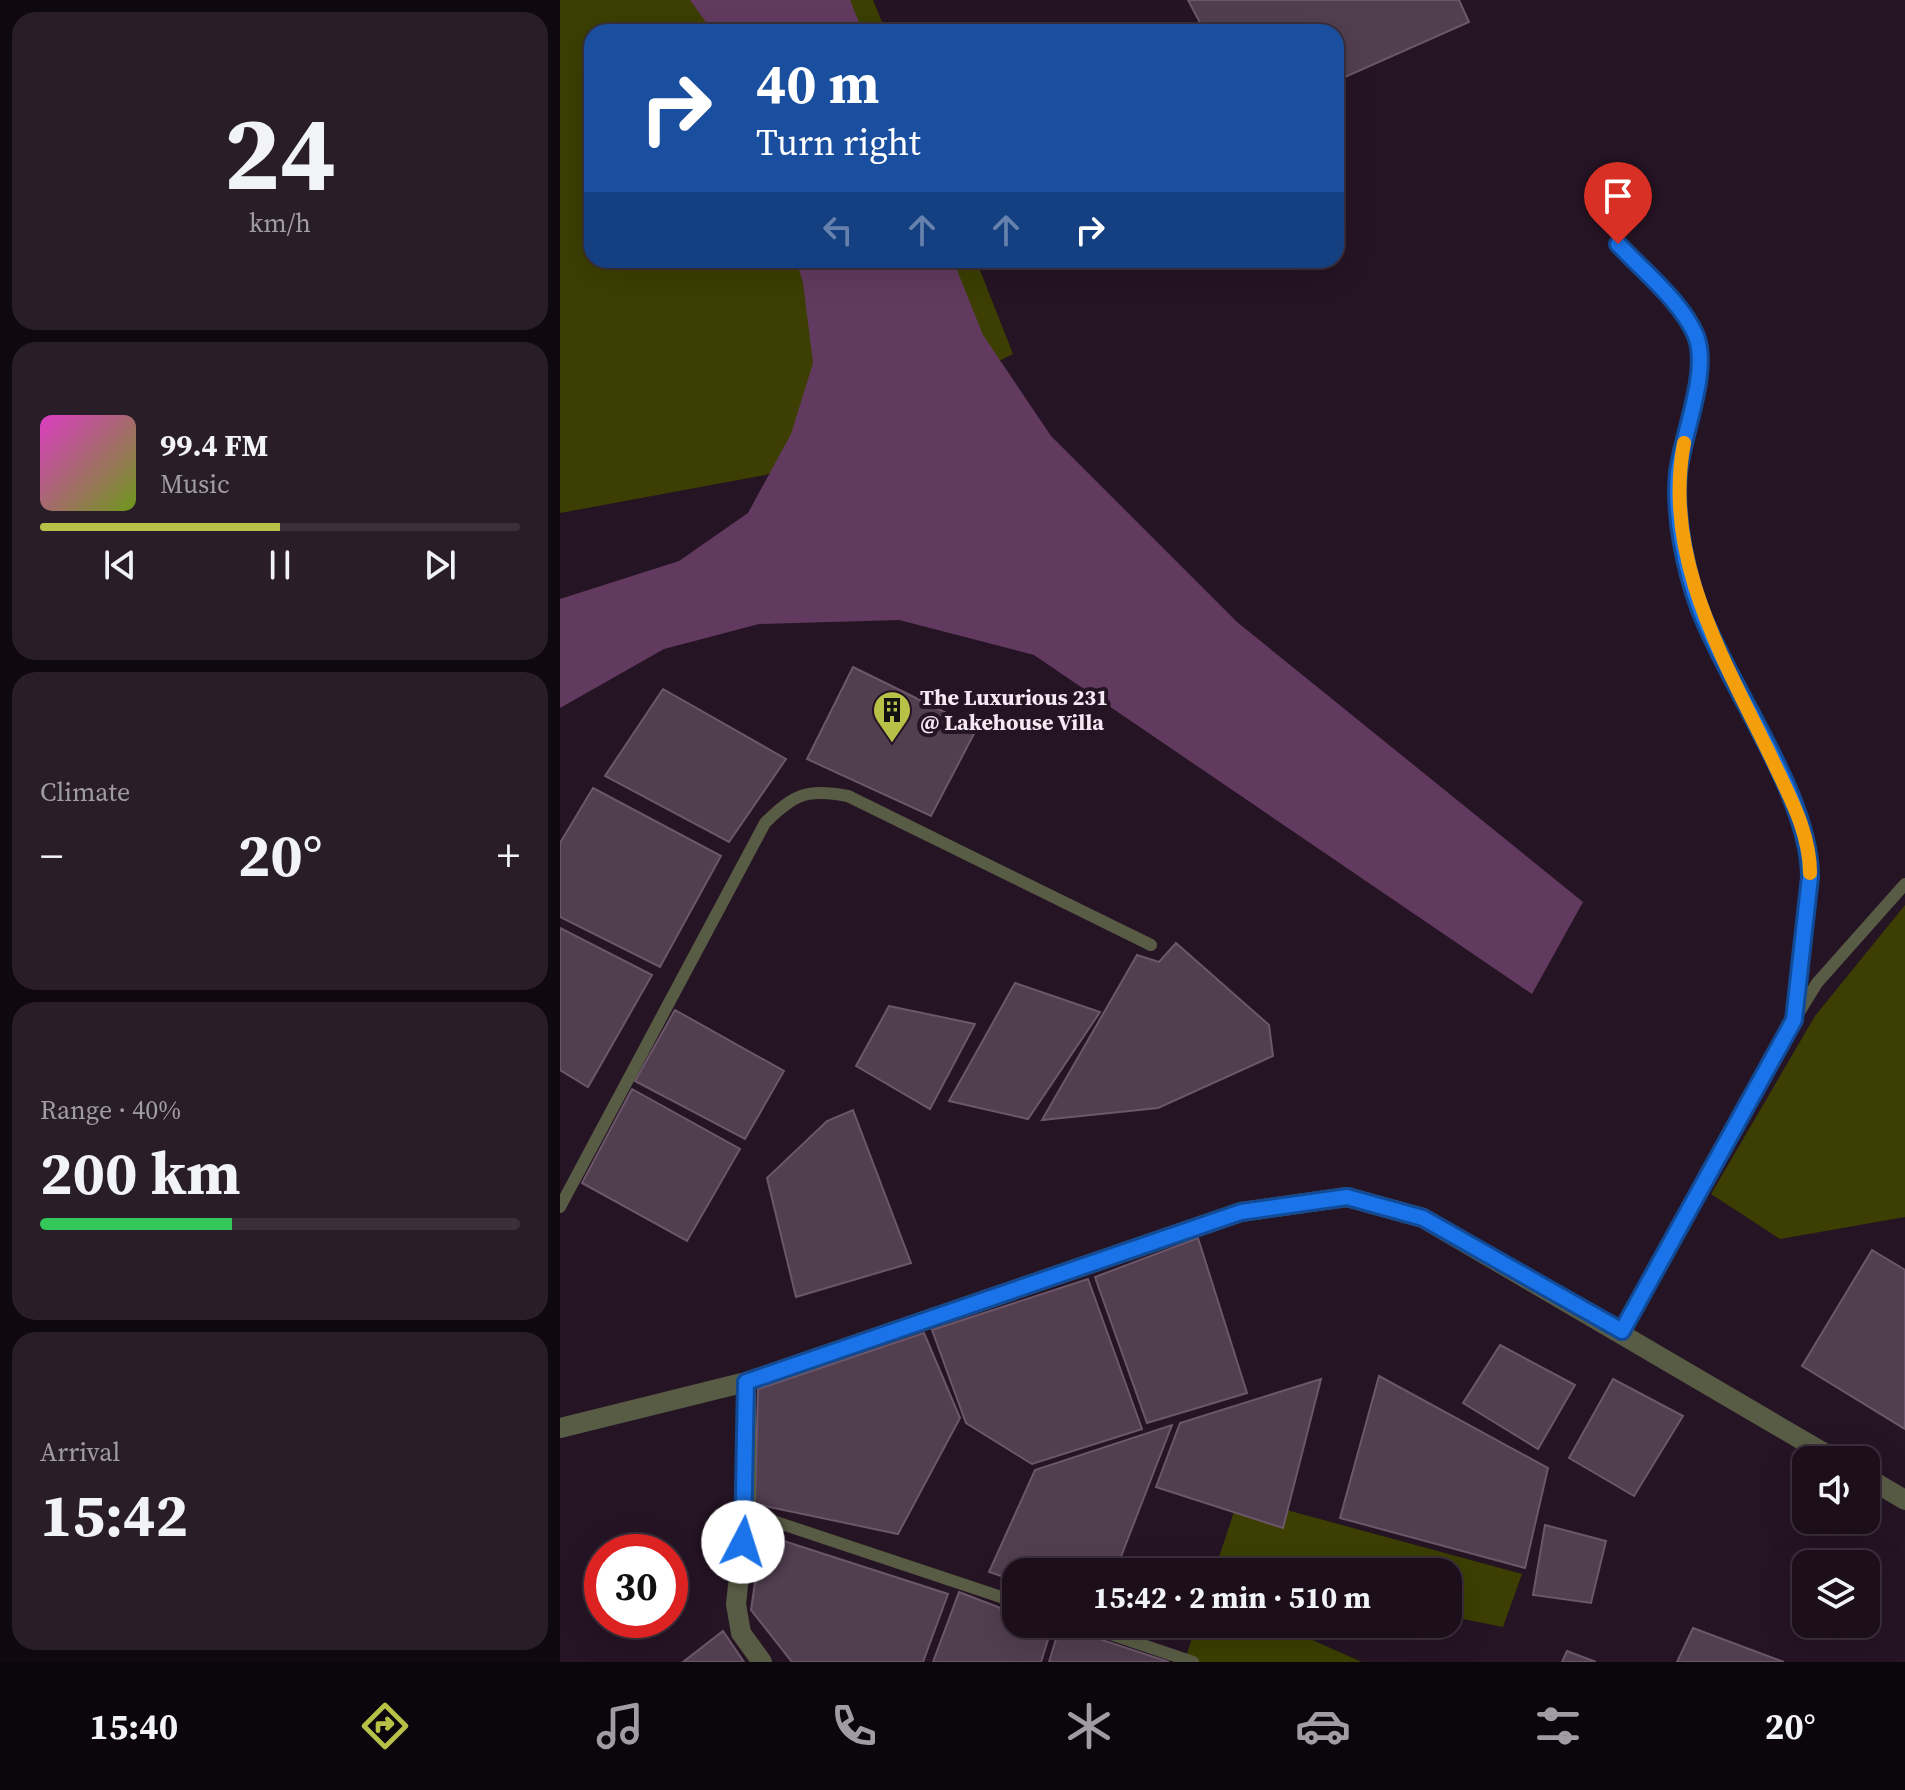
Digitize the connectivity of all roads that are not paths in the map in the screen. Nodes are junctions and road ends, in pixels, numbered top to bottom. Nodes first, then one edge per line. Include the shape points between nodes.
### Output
1 (1618, 244) dead end
2 (1905, 884) edge
3 (1151, 945) dead end
4 (1794, 1020) junction
5 (560, 1207) edge
6 (1622, 1331) junction
7 (746, 1382) junction
8 (560, 1428) edge
9 (1813, 1446) edge
10 (1880, 1485) edge
11 (1905, 1500) edge
12 (746, 1512) junction
13 (1002, 1597) edge
14 (1122, 1638) edge
15 (762, 1662) edge
16 (1193, 1662) edge

1 - 4 lane via 1681,312 1697,338 1699,369 1678,475 1683,545 1700,610 1800,818 1810,856 1810,898
2 - 4 lane via 1817,983
3 - 5 lane via 848,796 818,790 788,800 765,823
4 - 6 lane
6 - 7 street via 1423,1218 1347,1197 1241,1212
6 - 9 street
7 - 8 street
7 - 12 street
10 - 11 street
12 - 13 lane
12 - 15 street via 736,1604 741,1633
14 - 16 lane

